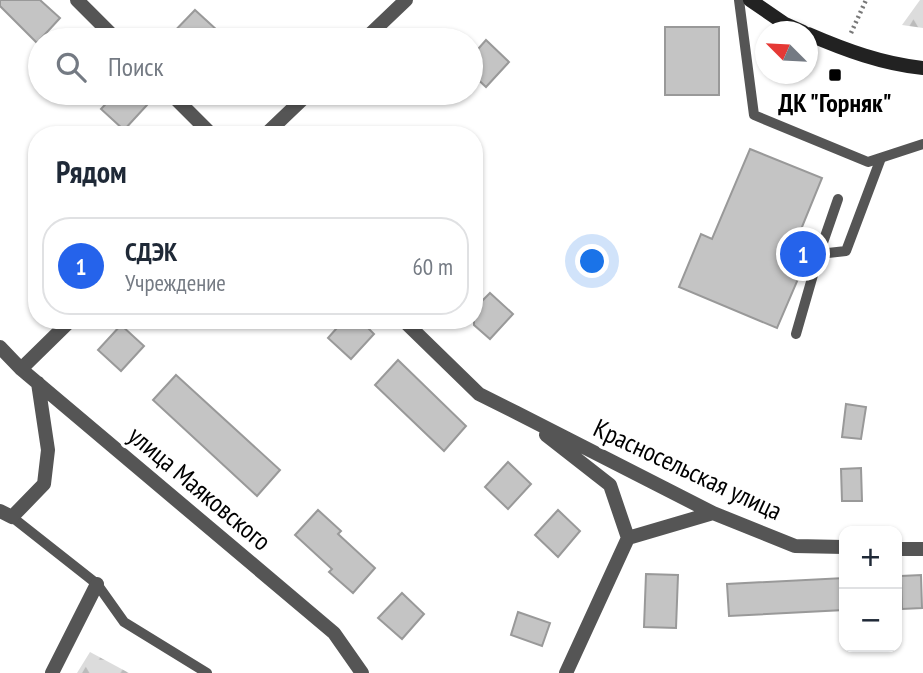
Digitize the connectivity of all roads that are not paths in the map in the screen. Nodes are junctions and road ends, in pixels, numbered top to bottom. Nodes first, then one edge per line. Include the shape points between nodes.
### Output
1 (77, 0) edge
2 (406, 0) edge
3 (739, 0) edge
4 (750, 0) edge
5 (781, 21) edge
6 (105, 28) edge
7 (377, 28) edge
8 (818, 38) edge
9 (923, 68) edge
10 (182, 105) edge
11 (296, 105) edge
12 (203, 126) edge
13 (274, 126) edge
14 (923, 144) edge
15 (881, 158) junction
16 (838, 199) dead end
17 (819, 254) junction
18 (62, 329) edge
19 (412, 329) edge
20 (796, 334) dead end
21 (0, 347) edge
22 (21, 369) junction
23 (38, 383) junction
24 (517, 413) junction
25 (713, 513) junction
26 (6, 514) edge
27 (628, 538) junction
28 (839, 547) edge
29 (902, 549) edge
30 (923, 550) edge
31 (97, 584) junction
32 (52, 673) edge
33 (207, 673) edge
34 (362, 673) edge
35 (566, 673) edge

1 - 6 street
2 - 7 street
3 - 15 lane via 754,115 868,162
4 - 5 street
8 - 9 street via 903,66
10 - 12 street
11 - 13 street
14 - 15 lane
15 - 17 lane via 846,251
16 - 17 lane
17 - 20 lane
18 - 22 street
19 - 24 street, Красносельская улица via 479,394
21 - 22 street, улица Маяковского
22 - 23 street, улица Маяковского
23 - 26 street via 48,450 44,484
23 - 34 street, улица Маяковского via 334,633
24 - 25 street, Красносельская улица
24 - 27 street, Красносельская улица via 610,485
25 - 27 street
25 - 28 street, Красносельская улица via 795,546
26 - 31 lane
27 - 35 street
29 - 30 street
31 - 32 street
31 - 33 lane via 124,622

